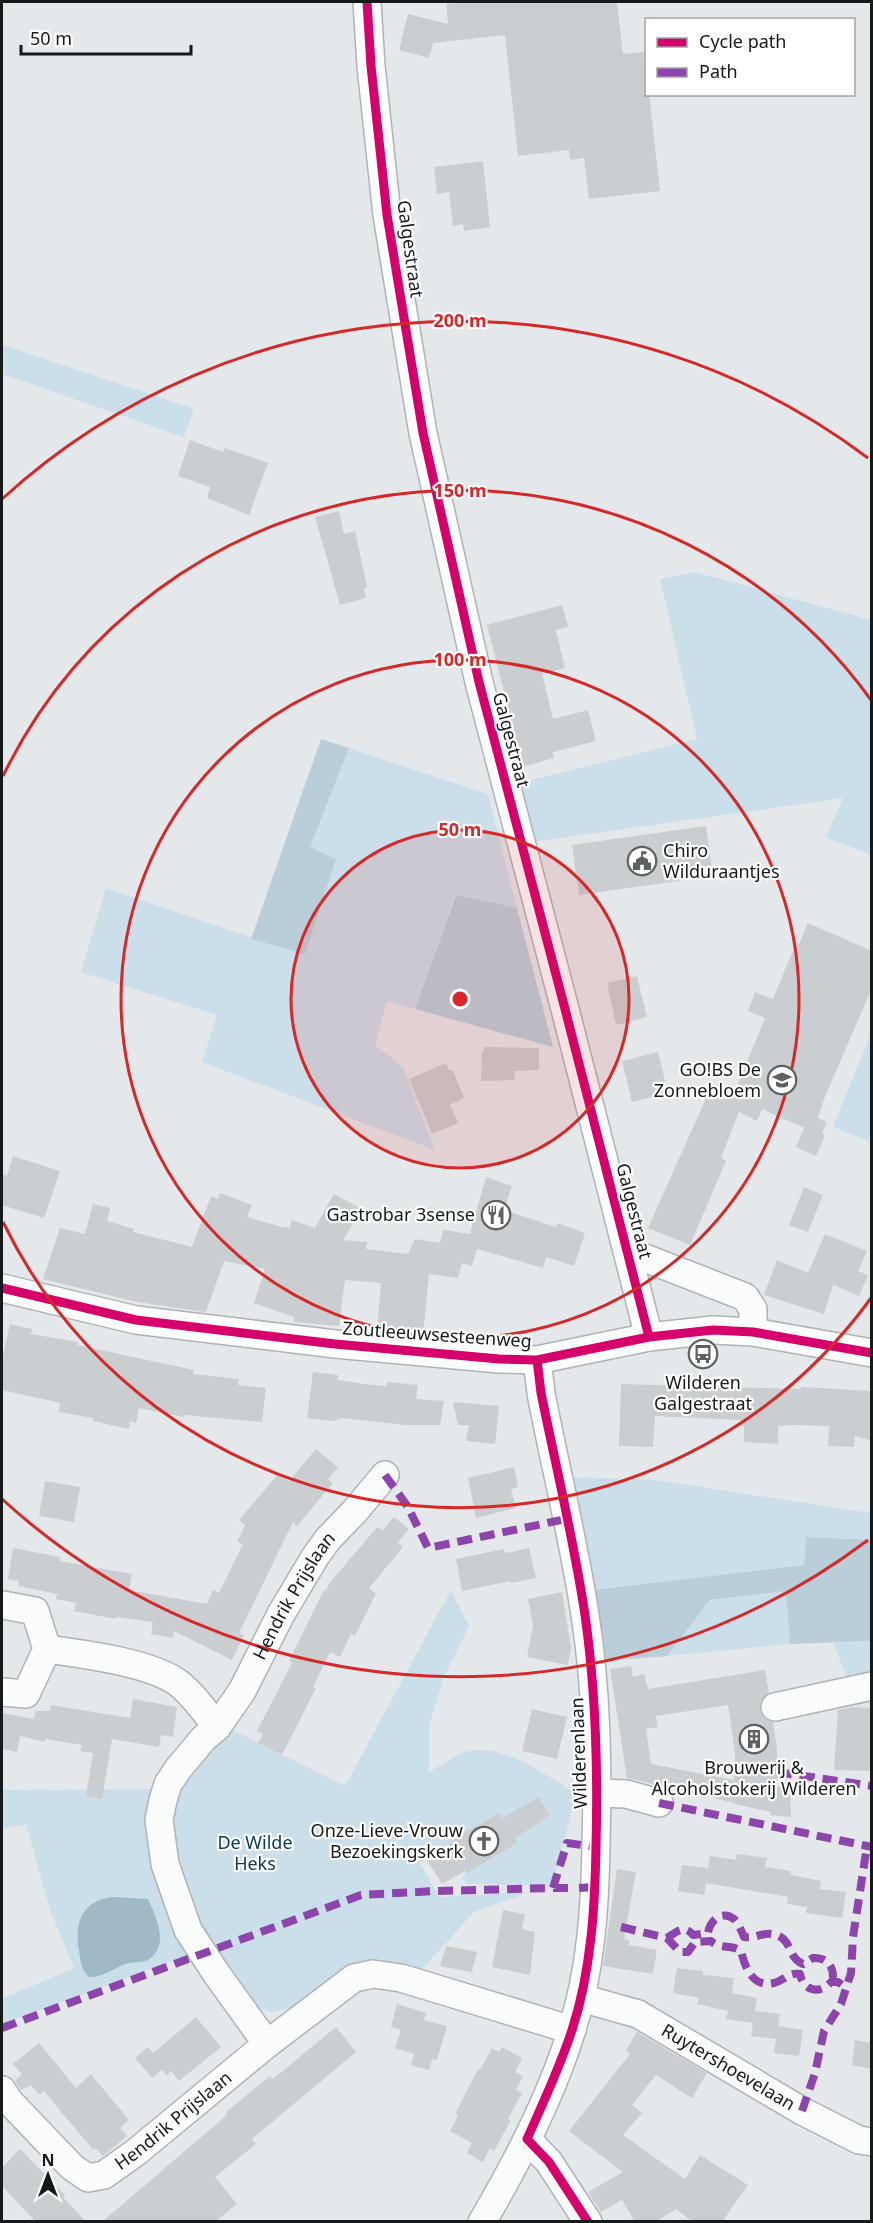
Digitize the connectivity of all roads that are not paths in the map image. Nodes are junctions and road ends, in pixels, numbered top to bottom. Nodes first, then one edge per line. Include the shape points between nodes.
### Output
1 (367, 2) edge
2 (627, 1251) junction
3 (2, 1288) edge
4 (753, 1332) junction
5 (649, 1337) junction
6 (872, 1353) edge
7 (537, 1360) junction
8 (385, 1475) dead end
9 (3, 1605) dead end
10 (47, 1649) junction
11 (872, 1686) edge
12 (2, 1692) edge
13 (775, 1707) dead end
14 (217, 1727) junction
15 (598, 1793) junction
16 (659, 1803) dead end
17 (581, 1998) junction
18 (572, 2030) junction
19 (267, 2044) junction
20 (2, 2090) edge
21 (527, 2139) junction
22 (872, 2142) edge
23 (482, 2222) edge
24 (588, 2222) edge

1 - 2 street, Galgestraat via 387,215 423,433 479,682
2 - 4 street via 746,1297 753,1309
2 - 5 street, Galgestraat
3 - 7 street, Zoutleeuwsesteenweg via 136,1320 335,1344
4 - 5 street, Zoutleeuwsesteenweg via 713,1330
4 - 6 street, Zoutleeuwsesteenweg
5 - 7 street, Zoutleeuwsesteenweg
7 - 15 street, Wilderenlaan via 585,1613 592,1668
8 - 14 street, Hendrik Prijslaan via 315,1557 242,1691
9 - 10 street via 35,1611
10 - 12 street via 26,1694
10 - 14 street via 102,1657 167,1676 179,1683
11 - 13 street
14 - 19 street, Hendrik Prijslaan via 168,1784 159,1820 161,1843 188,1930
15 - 16 street via 626,1794
15 - 17 street, Wilderenlaan via 596,1879
17 - 18 street, Wilderenlaan
17 - 22 street, Ruytershoevelaan via 638,2014 802,2111 859,2140
18 - 19 street, Hendrik Prijslaan via 401,1978 373,1974 354,1978
18 - 21 street, Wilderenlaan
19 - 20 street, Hendrik Prijslaan via 135,2153 104,2175 88,2178 72,2167
21 - 23 street, Wilderenlaan
21 - 24 street via 549,2162

